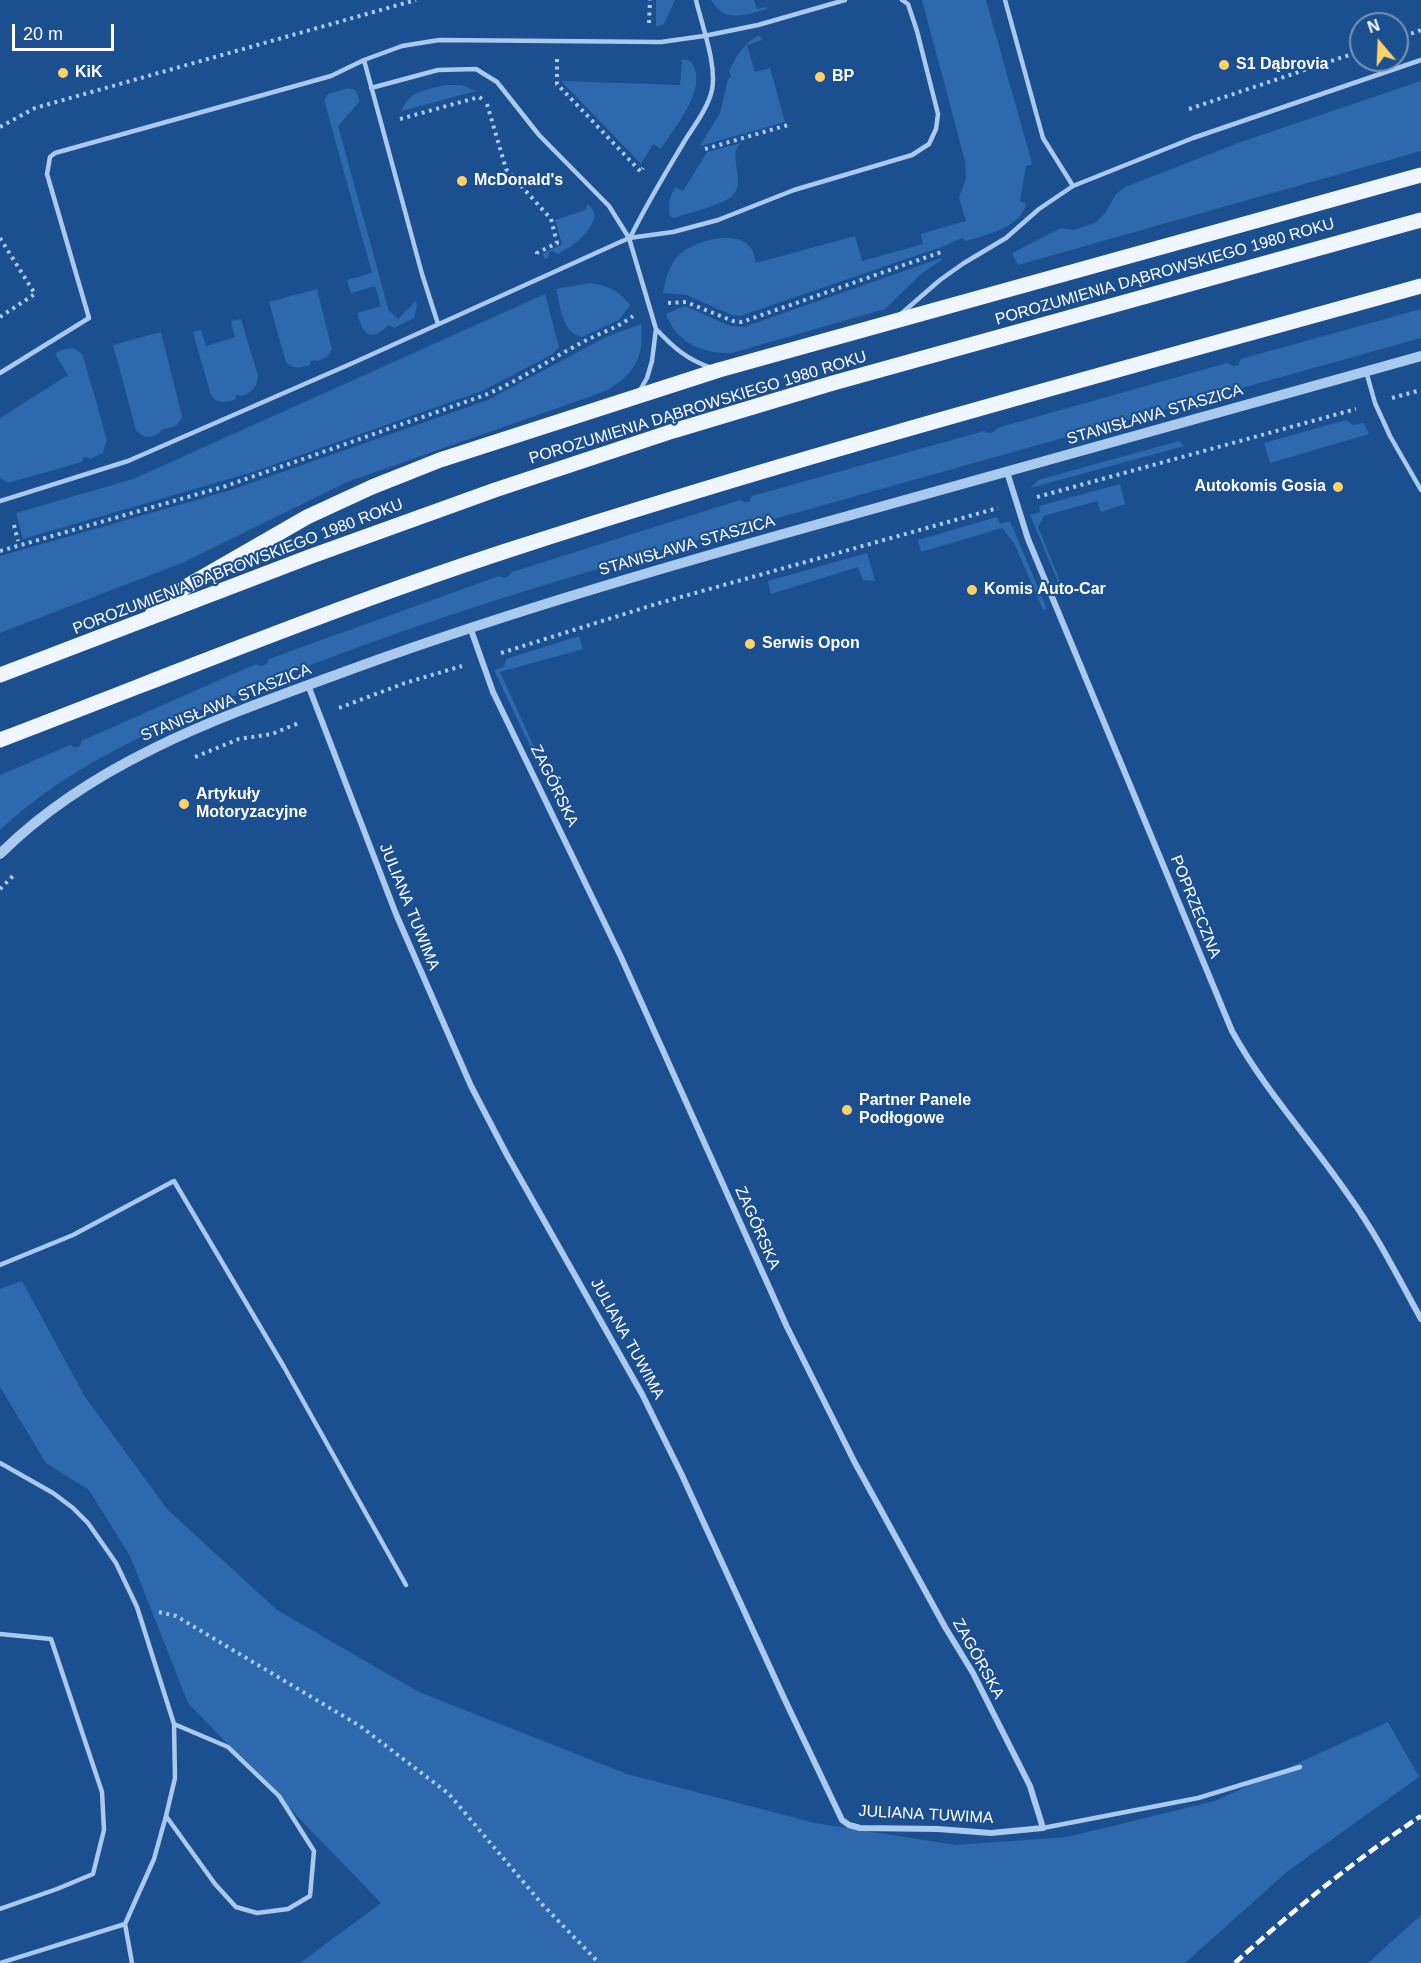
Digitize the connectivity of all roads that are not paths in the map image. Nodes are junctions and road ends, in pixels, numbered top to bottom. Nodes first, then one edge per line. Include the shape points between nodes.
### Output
1 (696, 0) edge
2 (845, 0) edge
3 (902, 0) edge
4 (1005, 0) edge
5 (705, 36) junction
6 (364, 60) junction
7 (1421, 60) edge
8 (371, 88) junction
9 (1421, 175) edge
10 (1073, 186) junction
11 (1421, 219) edge
12 (630, 238) junction
13 (1421, 286) edge
14 (891, 323) junction
15 (438, 324) junction
16 (656, 329) junction
17 (1421, 356) edge
18 (719, 370) junction
19 (1366, 371) junction
20 (0, 372) edge
21 (637, 396) junction
22 (1007, 472) junction
23 (1421, 490) edge
24 (0, 501) edge
25 (139, 623) junction
26 (470, 627) junction
27 (0, 675) edge
28 (308, 685) junction
29 (0, 740) edge
30 (0, 854) edge
31 (0, 1265) edge
32 (1421, 1319) edge
33 (0, 1463) edge
34 (406, 1585) dead end
35 (0, 1634) edge
36 (174, 1724) junction
37 (1300, 1767) dead end
38 (166, 1816) junction
39 (1043, 1828) junction
40 (0, 1909) edge
41 (125, 1924) junction
42 (0, 1963) edge
43 (132, 1963) edge

1 - 5 lane
2 - 5 lane
3 - 12 lane via 908,4 917,31 938,114 929,144 912,155 794,190 737,214 673,232
4 - 10 lane via 1043,138
5 - 6 lane via 660,42 439,40 402,46
5 - 12 lane via 713,75 712,91
6 - 8 lane
6 - 20 lane via 331,76 56,153 50,158 47,174 89,318
7 - 10 lane via 1193,138
8 - 12 lane via 438,70 476,69 497,82 539,135 609,206
8 - 15 lane
9 - 14 main road
10 - 14 lane via 1006,238 940,280
11 - 25 main road, POROZUMIENIA DĄBROWSKIEGO 1980 ROKU via 673,431 495,490
12 - 15 lane
12 - 16 lane
13 - 29 main road via 889,435 504,552 291,628
14 - 18 main road
15 - 24 lane via 128,461
16 - 18 lane via 682,354
16 - 21 lane via 656,347
17 - 19 street, STANISŁAWA STASZICA
18 - 21 main road
19 - 22 street, STANISŁAWA STASZICA
19 - 23 lane via 1390,436
21 - 25 main road via 440,460 372,487 264,541 187,586
22 - 26 street, STANISŁAWA STASZICA via 608,583
22 - 32 street, POPRZECZNA via 1028,539 1232,1031 1267,1089 1364,1217
25 - 27 main road, POROZUMIENIA DĄBROWSKIEGO 1980 ROKU
26 - 28 street, STANISŁAWA STASZICA
26 - 39 street, ZAGÓRSKA via 493,692 621,957 787,1327 860,1471 973,1673 1030,1786
28 - 30 street, STANISŁAWA STASZICA via 186,733 128,761 50,810
28 - 39 street, JULIANA TUWIMA via 396,914 471,1086 642,1394 842,1820 860,1828 991,1833
31 - 34 lane via 73,1235 174,1181
33 - 36 lane via 73,1508 116,1563 137,1607
35 - 40 lane via 51,1639 102,1792 104,1830 93,1874
36 - 38 lane via 175,1778
36 - 38 lane via 228,1747 279,1797 314,1851 310,1896 288,1909 257,1913 236,1907
37 - 39 lane via 1198,1798
38 - 41 lane via 154,1859
41 - 42 lane
41 - 43 lane

